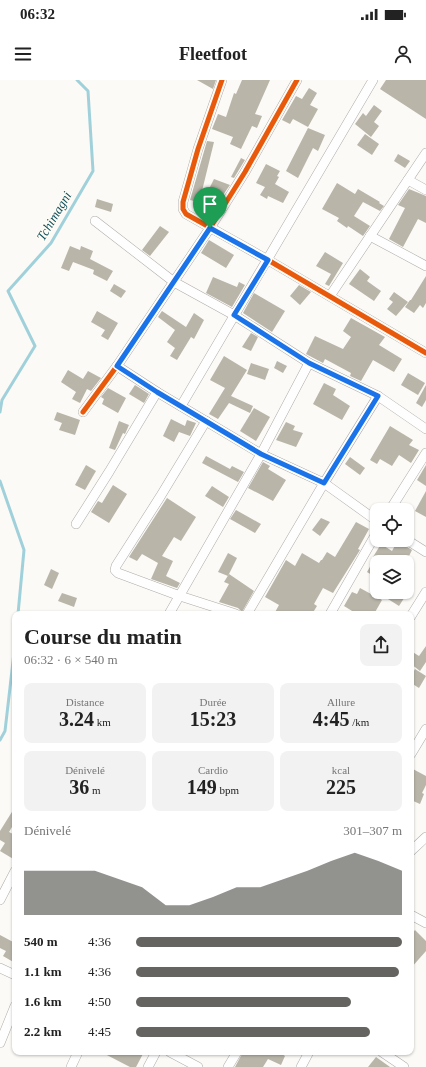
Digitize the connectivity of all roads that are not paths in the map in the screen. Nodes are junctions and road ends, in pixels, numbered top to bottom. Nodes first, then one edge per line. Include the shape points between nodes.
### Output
1 (221, 80) edge
2 (297, 80) edge
3 (373, 80) edge
4 (426, 153) edge
5 (408, 180) junction
6 (426, 190) edge
7 (95, 221) dead end
8 (210, 228) junction
9 (370, 236) junction
10 (268, 260) junction
11 (426, 266) edge
12 (174, 282) junction
13 (330, 296) junction
14 (234, 315) junction
15 (426, 353) edge
16 (309, 363) junction
17 (117, 366) junction
18 (157, 392) junction
19 (378, 396) junction
20 (181, 406) junction
21 (83, 412) dead end
22 (206, 421) junction
23 (426, 429) edge
24 (426, 453) edge
25 (261, 454) junction
26 (324, 483) junction
27 (394, 503) edge
28 (370, 516) edge
29 (76, 524) dead end
30 (370, 544) edge
31 (414, 544) edge
32 (426, 552) edge
33 (426, 592) edge
34 (180, 596) junction
35 (171, 611) edge
36 (227, 611) edge
37 (249, 611) edge
38 (332, 611) edge
39 (414, 611) edge
40 (426, 728) edge
41 (424, 738) edge
42 (414, 750) edge
43 (426, 837) edge
44 (414, 848) edge
45 (12, 877) edge
46 (0, 900) edge
47 (414, 917) edge
48 (426, 923) edge
49 (0, 968) edge
50 (12, 974) edge
51 (12, 1013) edge
52 (0, 1043) edge
53 (77, 1055) edge
54 (154, 1055) edge
55 (176, 1055) edge
56 (235, 1055) edge
57 (307, 1055) edge
58 (386, 1055) edge
59 (71, 1067) edge
60 (148, 1067) edge
61 (198, 1067) edge
62 (228, 1067) edge
63 (301, 1067) edge
64 (404, 1067) edge

1 - 8 street via 183,202 186,214
2 - 8 street via 246,172
3 - 10 street
4 - 5 street
5 - 6 street
5 - 9 street
7 - 12 street
8 - 10 street
8 - 12 street
9 - 11 street
9 - 13 street
10 - 13 street
10 - 14 street
12 - 14 street
12 - 17 street
13 - 15 street
14 - 16 street
14 - 20 street
16 - 19 street
16 - 25 street
17 - 18 street
17 - 21 street
18 - 20 street
18 - 29 street
19 - 23 street
19 - 26 street
20 - 22 street
22 - 25 street
22 - 34 street via 115,570
24 - 27 street
25 - 26 street
25 - 34 street
26 - 28 street
26 - 37 street
30 - 38 street
31 - 32 street
33 - 39 street
34 - 35 street
34 - 36 street
40 - 41 street
41 - 42 street
43 - 44 street
45 - 46 street
47 - 48 street
49 - 50 street
51 - 52 street
53 - 59 street
54 - 60 street
55 - 61 street
56 - 62 street
57 - 63 street
58 - 64 street

